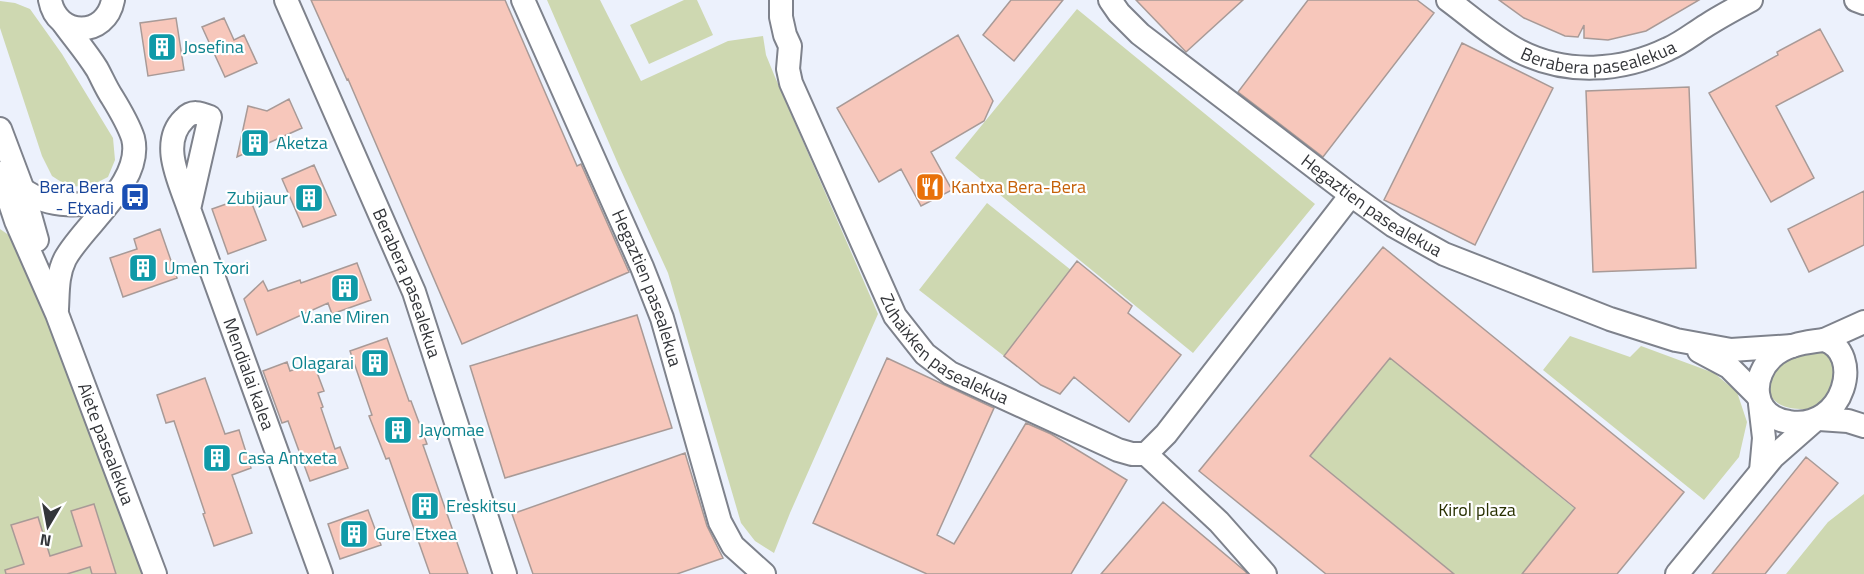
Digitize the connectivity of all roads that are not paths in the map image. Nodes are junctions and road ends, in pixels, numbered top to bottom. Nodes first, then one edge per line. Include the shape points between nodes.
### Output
1 (50, 0) edge
2 (114, 0) edge
3 (286, 0) edge
4 (523, 0) edge
5 (781, 0) edge
6 (1110, 0) edge
7 (1448, 0) edge
8 (1751, 0) edge
9 (1856, 0) edge
10 (1864, 3) edge
11 (102, 21) junction
12 (64, 24) junction
13 (97, 69) junction
14 (0, 129) edge
15 (0, 173) edge
16 (24, 190) junction
17 (1352, 195) junction
18 (114, 197) junction
19 (189, 209) dead end
20 (8, 215) edge
21 (57, 314) junction
22 (1864, 322) edge
23 (1676, 340) junction
24 (1824, 340) junction
25 (1792, 346) junction
26 (1861, 370) edge
27 (1759, 399) junction
28 (1817, 420) junction
29 (1864, 426) edge
30 (1146, 454) junction
31 (1761, 471) junction
32 (155, 574) edge
33 (321, 574) edge
34 (505, 574) edge
35 (764, 574) edge
36 (1265, 574) edge
37 (1677, 574) edge

1 - 12 street
2 - 11 street
3 - 34 street, Berabera pasealekua via 414,292
4 - 35 street, Hegaztien pasealekua via 658,308 720,522 733,546
5 - 30 street, Zuhaixken pasealekua via 781,17 790,46 791,83 895,316 909,336 950,373 982,389 1118,450
6 - 17 street, Hegaztien pasealekua via 1140,34
7 - 8 street, Berabera pasealekua via 1520,51 1562,66 1585,68 1618,66 1650,57
9 - 10 street
11 - 12 street via 84,28
11 - 13 street via 96,46
12 - 13 street
13 - 18 street via 134,141 132,163
14 - 16 street, Aiete pasealekua
15 - 20 street, Aiete pasealekua
16 - 18 street via 36,199 69,205 96,204
16 - 21 street, Aiete pasealekua
17 - 23 street, Hegaztien pasealekua via 1444,254 1610,319
17 - 30 street via 1166,434
18 - 21 street via 64,261
19 - 33 street, Mendialai kalea
20 - 21 street, Aiete pasealekua
21 - 32 street, Aiete pasealekua
22 - 24 street
23 - 25 street, Hegaztien pasealekua via 1731,350
23 - 27 street, Hegaztien pasealekua via 1729,367
24 - 25 street
24 - 26 street via 1851,352
25 - 27 street via 1769,361 1760,378
26 - 28 street via 1839,408
27 - 28 street via 1770,416 1778,420
27 - 31 street via 1764,438
28 - 29 street via 1848,420
28 - 31 street via 1786,444
30 - 36 street via 1219,522
31 - 37 street

